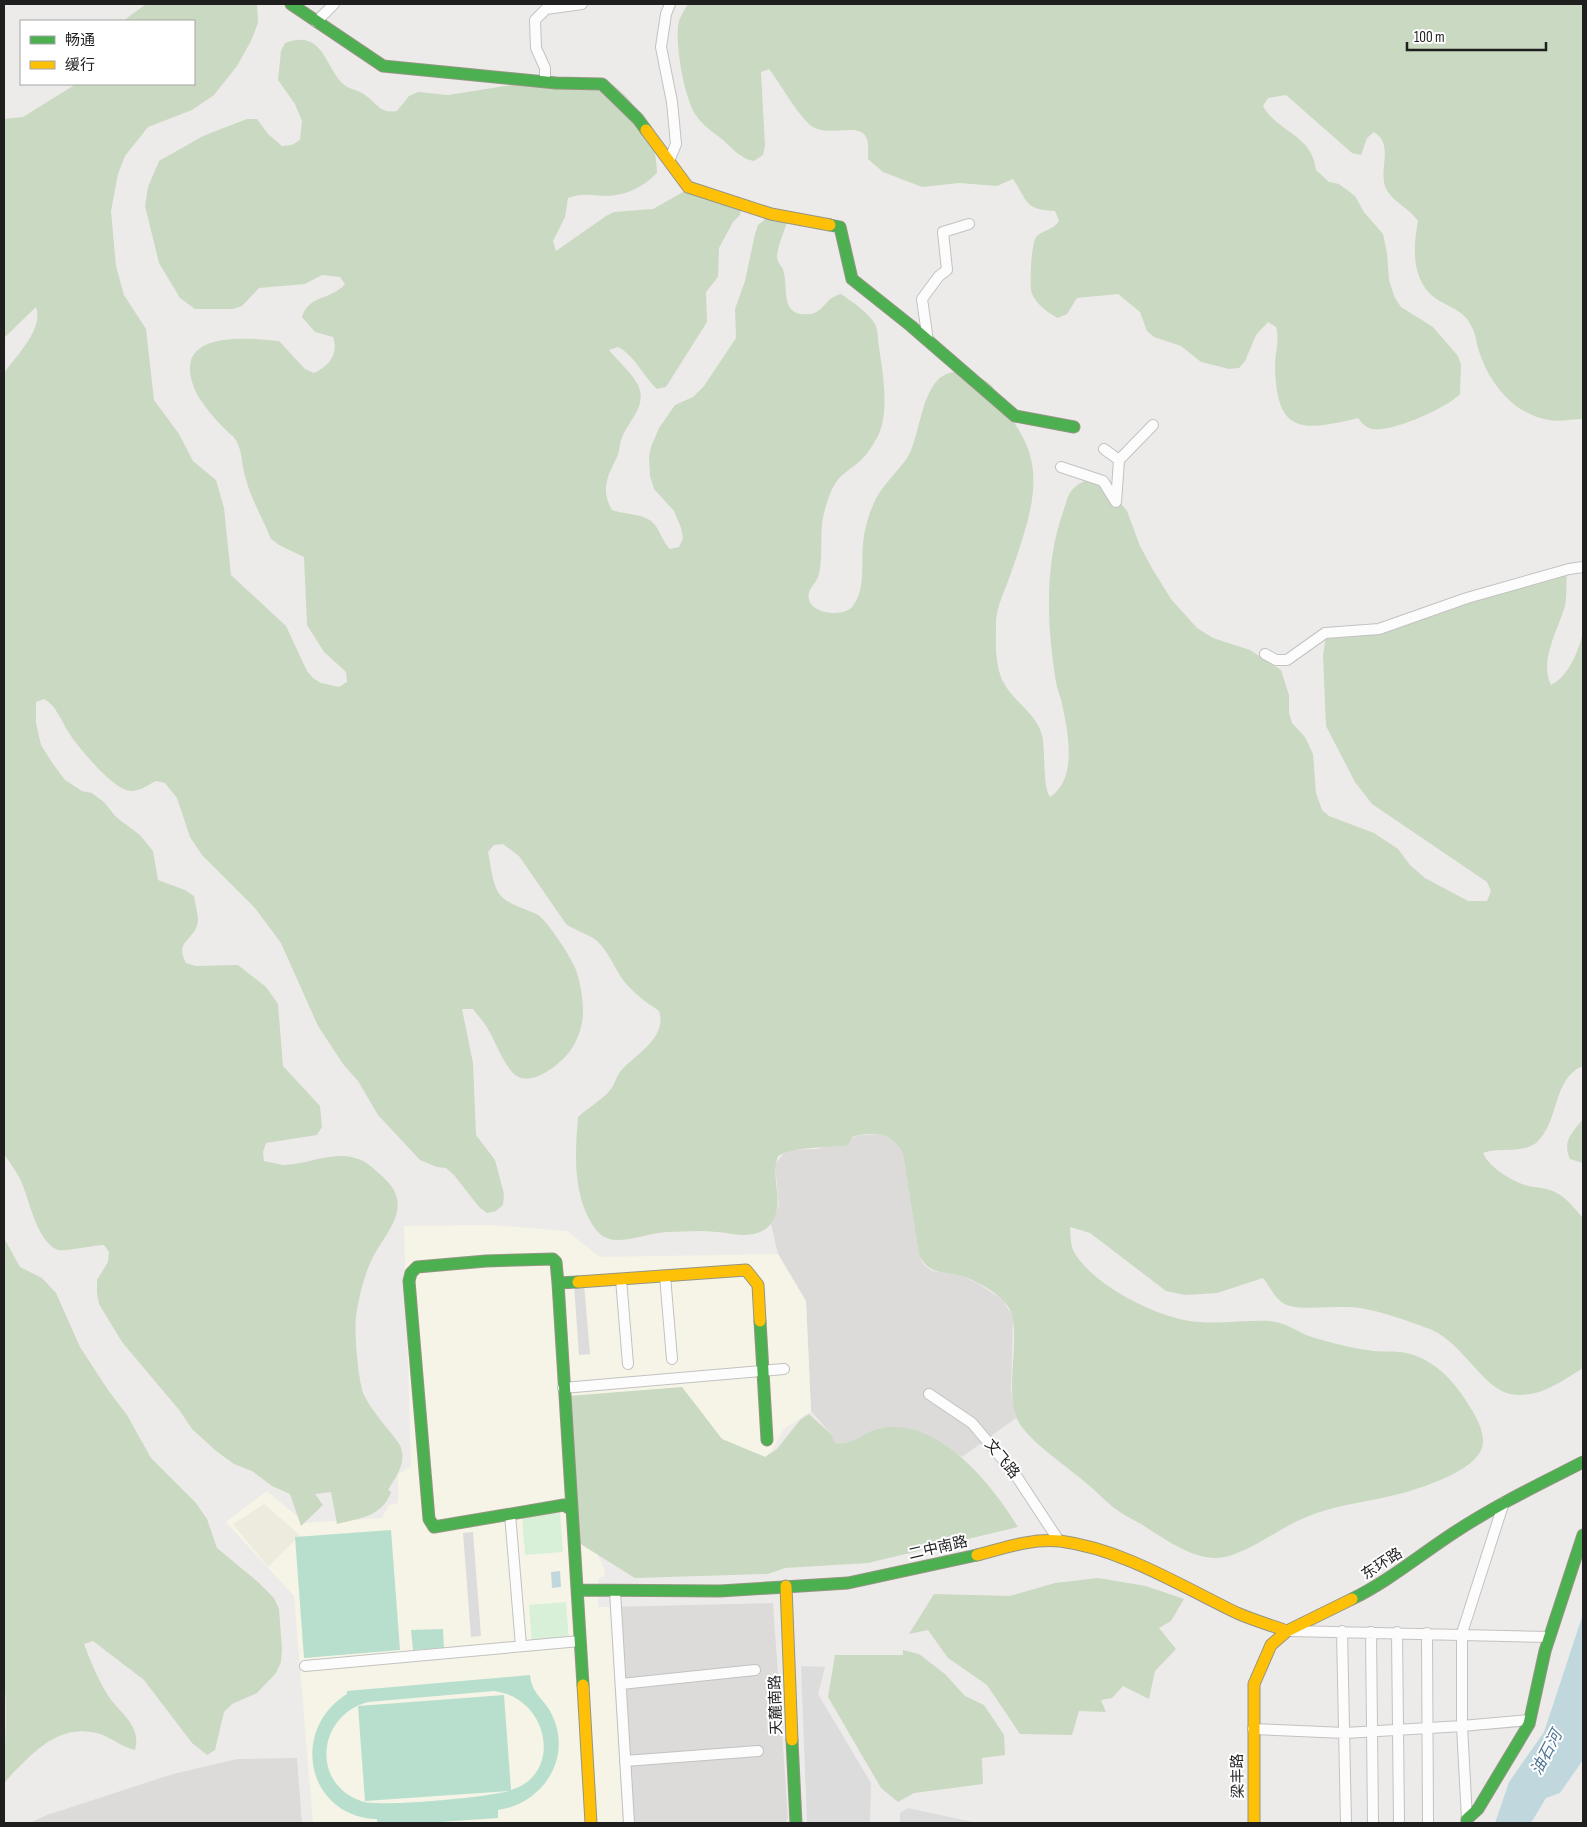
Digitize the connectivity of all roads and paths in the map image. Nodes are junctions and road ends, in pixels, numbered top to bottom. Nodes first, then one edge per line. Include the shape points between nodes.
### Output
1 (291, 4) edge
2 (334, 4) edge
3 (582, 4) edge
4 (670, 4) edge
5 (316, 22) junction
6 (545, 82) junction
7 (669, 161) junction
8 (969, 224) dead end
9 (928, 341) junction
10 (1153, 425) dead end
11 (1074, 427) dead end
12 (1104, 449) dead end
13 (1119, 460) junction
14 (1061, 468) dead end
15 (1583, 567) edge
16 (1265, 654) dead end
17 (666, 1276) junction
18 (621, 1279) junction
19 (558, 1283) junction
20 (672, 1359) dead end
21 (628, 1364) dead end
22 (784, 1369) dead end
23 (763, 1371) junction
24 (564, 1388) junction
25 (929, 1394) dead end
26 (767, 1440) dead end
27 (1583, 1462) edge
28 (1504, 1502) junction
29 (572, 1510) junction
30 (510, 1514) junction
31 (1583, 1535) edge
32 (1059, 1540) junction
33 (786, 1586) junction
34 (578, 1590) junction
35 (615, 1591) junction
36 (1287, 1630) junction
37 (1342, 1631) junction
38 (1371, 1632) junction
39 (1397, 1632) junction
40 (1426, 1633) junction
41 (1462, 1633) junction
42 (1550, 1637) junction
43 (580, 1641) junction
44 (521, 1646) junction
45 (306, 1666) dead end
46 (755, 1670) dead end
47 (621, 1684) junction
48 (1530, 1720) junction
49 (1462, 1726) junction
50 (1427, 1728) junction
51 (1253, 1729) junction
52 (1398, 1730) junction
53 (1372, 1731) junction
54 (1345, 1733) junction
55 (758, 1751) dead end
56 (626, 1761) junction
57 (1467, 1821) edge
58 (591, 1823) edge
59 (629, 1823) edge
60 (796, 1823) edge
61 (1254, 1823) edge
62 (1346, 1823) edge
63 (1373, 1823) edge
64 (1399, 1823) edge
65 (1428, 1823) edge

1 - 5 street
2 - 5 street
3 - 6 street via 546,9 535,20 536,48 545,68
4 - 7 street via 661,47 676,144
5 - 6 street via 383,66
6 - 7 street via 602,84 638,120
7 - 9 street via 688,187 771,214 840,228 852,279
8 - 9 street via 942,232 947,270 922,299
9 - 11 street via 1015,416
10 - 13 street
12 - 13 street
13 - 14 street via 1116,502 1103,481
15 - 16 street via 1467,598 1379,629 1325,633 1286,660 1276,660
17 - 18 street
17 - 20 street
17 - 23 street via 746,1270 758,1285
18 - 19 street
18 - 21 street
19 - 24 street
19 - 30 street via 553,1259 417,1267 411,1272 409,1281 429,1519 434,1527
22 - 23 street
23 - 24 street
23 - 26 street
24 - 29 street
25 - 32 street, 文飞路 via 972,1422 1015,1474
27 - 28 street, 东环路
28 - 36 street, 东环路 via 1373,1589
28 - 41 street
29 - 30 street via 564,1505
29 - 34 street
30 - 44 street
31 - 42 street
32 - 33 street, 二中南路 via 1032,1541 848,1583
32 - 36 street, 二中南路 via 1121,1559 1239,1614
33 - 35 street, 二中南路 via 720,1591
33 - 60 street, 天麓南路
34 - 35 street, 二中南路
34 - 43 street
35 - 47 street
36 - 37 street
36 - 51 street, 东环路 via 1271,1645 1256,1677 1252,1702
37 - 38 street
37 - 54 street
38 - 39 street
38 - 53 street
39 - 40 street
39 - 52 street
40 - 41 street
40 - 50 street
41 - 42 street
41 - 49 street
42 - 48 street
43 - 44 street
43 - 58 street
44 - 45 street
46 - 47 street
47 - 56 street
48 - 49 street
48 - 57 street via 1478,1809
49 - 50 street
49 - 57 street
50 - 52 street
50 - 65 street
51 - 54 street
51 - 61 street, 梁丰路
52 - 53 street
52 - 64 street
53 - 54 street
53 - 63 street
54 - 62 street
55 - 56 street
56 - 59 street

